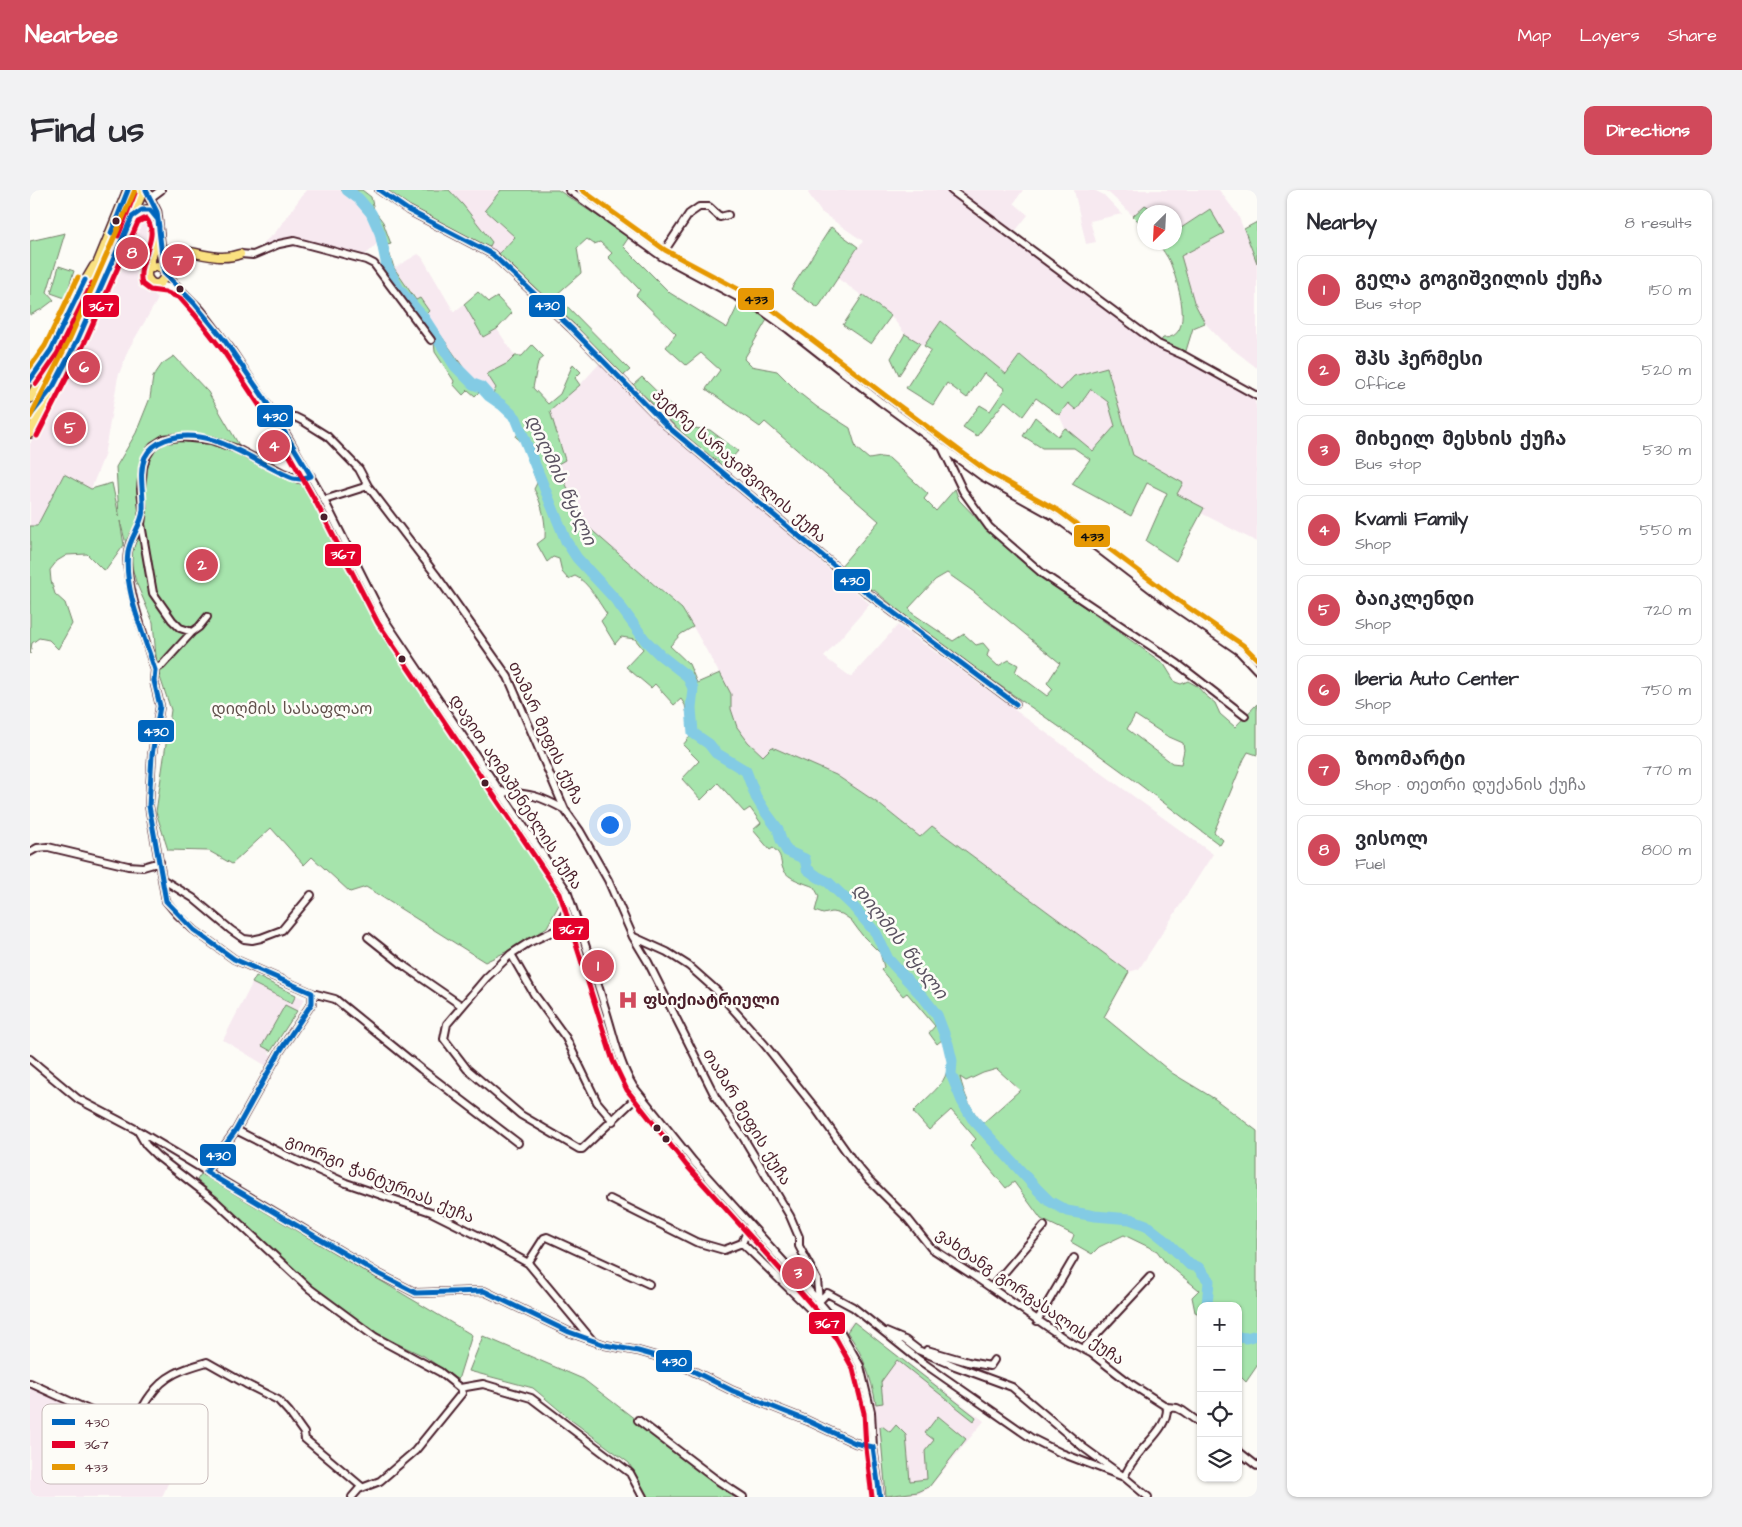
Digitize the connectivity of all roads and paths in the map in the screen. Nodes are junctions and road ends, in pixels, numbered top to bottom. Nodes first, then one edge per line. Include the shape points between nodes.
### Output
1 (128, 190) edge
2 (144, 190) edge
3 (161, 190) edge
4 (378, 190) edge
5 (569, 190) edge
6 (951, 190) edge
7 (149, 199) junction
8 (728, 215) dead end
9 (132, 217) junction
10 (158, 220) junction
11 (159, 230) junction
12 (162, 250) junction
13 (102, 254) junction
14 (240, 254) joint
15 (661, 256) junction
16 (149, 269) junction
17 (164, 271) junction
18 (158, 284) junction
19 (184, 292) junction
20 (431, 340) dead end
21 (30, 380) edge
22 (53, 387) junction
23 (1257, 396) edge
24 (30, 398) edge
25 (30, 416) edge
26 (278, 422) junction
27 (30, 433) edge
28 (942, 446) junction
29 (310, 476) junction
30 (368, 486) junction
31 (324, 500) junction
32 (141, 524) junction
33 (206, 617) dead end
34 (192, 632) junction
35 (154, 670) junction
36 (1257, 670) edge
37 (1016, 704) dead end
38 (1245, 716) dead end
39 (500, 791) junction
40 (565, 810) junction
41 (30, 852) edge
42 (160, 862) junction
43 (162, 879) junction
44 (567, 891) junction
45 (310, 895) dead end
46 (368, 937) dead end
47 (633, 937) junction
48 (511, 954) junction
49 (312, 993) junction
50 (462, 1006) junction
51 (30, 1059) edge
52 (639, 1095) junction
53 (613, 1121) junction
54 (137, 1130) junction
55 (236, 1130) junction
56 (518, 1143) dead end
57 (206, 1172) junction
58 (610, 1199) dead end
59 (750, 1224) junction
60 (1044, 1226) dead end
61 (742, 1243) junction
62 (1074, 1258) dead end
63 (528, 1263) junction
64 (1150, 1277) dead end
65 (649, 1284) dead end
66 (991, 1288) junction
67 (819, 1301) junction
68 (1037, 1321) junction
69 (879, 1328) junction
70 (905, 1340) junction
71 (593, 1341) junction
72 (1083, 1349) junction
73 (994, 1360) dead end
74 (30, 1383) edge
75 (460, 1388) junction
76 (76, 1404) edge
77 (144, 1404) edge
78 (1167, 1407) junction
79 (638, 1420) dead end
80 (1197, 1421) edge
81 (873, 1447) junction
82 (1242, 1454) edge
83 (1257, 1466) edge
84 (1124, 1477) junction
85 (362, 1487) junction
86 (352, 1497) edge
87 (643, 1497) edge
88 (743, 1497) edge
89 (880, 1497) edge
90 (1148, 1497) edge

1 - 13 highway
2 - 7 main road
2 - 9 highway
3 - 7 street
4 - 37 street, პეტრე სარაჯიშვილის ქუჩა via 408,210 492,254 571,328 667,426 866,592
5 - 15 street
6 - 23 street via 1158,344
7 - 10 main road
8 - 15 street via 720,217 709,207 699,207 689,214
9 - 10 main road via 147,209
9 - 22 highway
10 - 11 main road
11 - 12 main road
11 - 16 main road
12 - 14 main road via 216,258
12 - 17 main road
13 - 21 main road via 81,288 51,350
13 - 24 highway via 71,329
14 - 20 street via 252,255 294,241 366,260 374,264
15 - 28 street via 760,309
16 - 17 main road via 154,266
16 - 18 main road via 148,280
17 - 18 main road via 164,278
17 - 19 street, დავით აღმაშენებლის ქუჩა
18 - 19 street, დავით აღმაშენებლის ქუჩა
19 - 26 street, დავით აღმაშენებლის ქუჩა via 230,348
22 - 25 main road
22 - 27 highway
26 - 29 street, დავით აღმაშენებლის ქუჩა
26 - 30 street, თამარ მეფის ქუჩა via 287,417 295,418 327,436 359,469
28 - 36 street via 984,477 1055,517 1172,605 1240,651
28 - 38 street via 963,491 989,527 1043,574 1178,664
29 - 31 street, დავით აღმაშენებლის ქუჩა
29 - 32 street via 299,479 211,440 164,439 153,446 142,468
30 - 31 street
30 - 40 street, თამარ მეფის ქუჩა via 508,677
31 - 39 street, დავით აღმაშენებლის ქუჩა via 384,619
32 - 34 street via 153,593 180,628
32 - 35 street via 128,552 128,570
33 - 34 street
34 - 35 street
35 - 42 street via 160,706 152,755 150,806
39 - 40 street via 529,794
39 - 44 street, დავით აღმაშენებლის ქუჩა
40 - 47 street, თამარ მეფის ქუჩა via 608,880
41 - 42 street via 48,847 128,866 143,867
42 - 43 street
43 - 45 street via 193,898 244,939 252,940 282,930
43 - 49 street via 166,901 213,945 248,966
44 - 48 street via 566,911 556,930
44 - 52 street, დავით აღმაშენებლის ქუჩა via 627,1076
46 - 50 street
47 - 66 street, ვახტანგ გორგასალის ქუჩა via 689,966 716,990 765,1045 853,1161 931,1248
47 - 67 street, თამარ მეფის ქუჩა via 716,1098 790,1216 799,1237 799,1246 817,1280
48 - 50 street
48 - 53 street via 534,994 566,1038 597,1102
49 - 55 street via 312,1003 280,1051
49 - 56 street via 335,999
50 - 53 street via 447,1024 444,1039 468,1070 521,1115 581,1149
51 - 54 street via 78,1099
52 - 53 street
52 - 59 street, დავით აღმაშენებლის ქუჩა
54 - 57 street
54 - 75 street via 157,1156 214,1200 310,1289 375,1337 440,1372
55 - 57 street
55 - 63 street, გიორგი ჭანტურიას ქუჩა via 346,1183 431,1212
57 - 71 street via 416,1293 484,1291
58 - 61 street via 696,1242 724,1250
59 - 61 street
59 - 67 street, დავით აღმაშენებლის ქუჩა
60 - 66 street
61 - 67 street via 811,1310
62 - 68 street
63 - 65 street via 546,1237
63 - 71 street, გიორგი ჭანტურიას ქუჩა
64 - 72 street
66 - 68 street, ვახტანგ გორგასალის ქუჩა
67 - 69 street via 827,1293 853,1307
67 - 81 street, დავით აღმაშენებლის ქუჩა via 834,1320 860,1366 871,1412
68 - 72 street, ვახტანგ გორგასალის ქუჩა
69 - 70 street
69 - 84 street via 919,1360 1032,1438 1062,1454
70 - 73 street via 968,1362 990,1366
70 - 84 street via 918,1350 1012,1388
71 - 81 street via 673,1361 854,1443
72 - 78 street, ვახტანგ გორგასალის ქუჩა
74 - 76 street
75 - 85 street via 462,1393 415,1451 380,1481
75 - 87 street via 483,1384 531,1398 630,1473
77 - 85 street via 160,1383 173,1373 207,1362 278,1400 305,1439
78 - 80 street, ვახტანგ გორგასალის ქუჩა via 1177,1408
78 - 84 street via 1168,1416
79 - 88 street
81 - 89 street, დავით აღმაშენებლის ქუჩა
82 - 83 street
84 - 90 street
85 - 86 street

